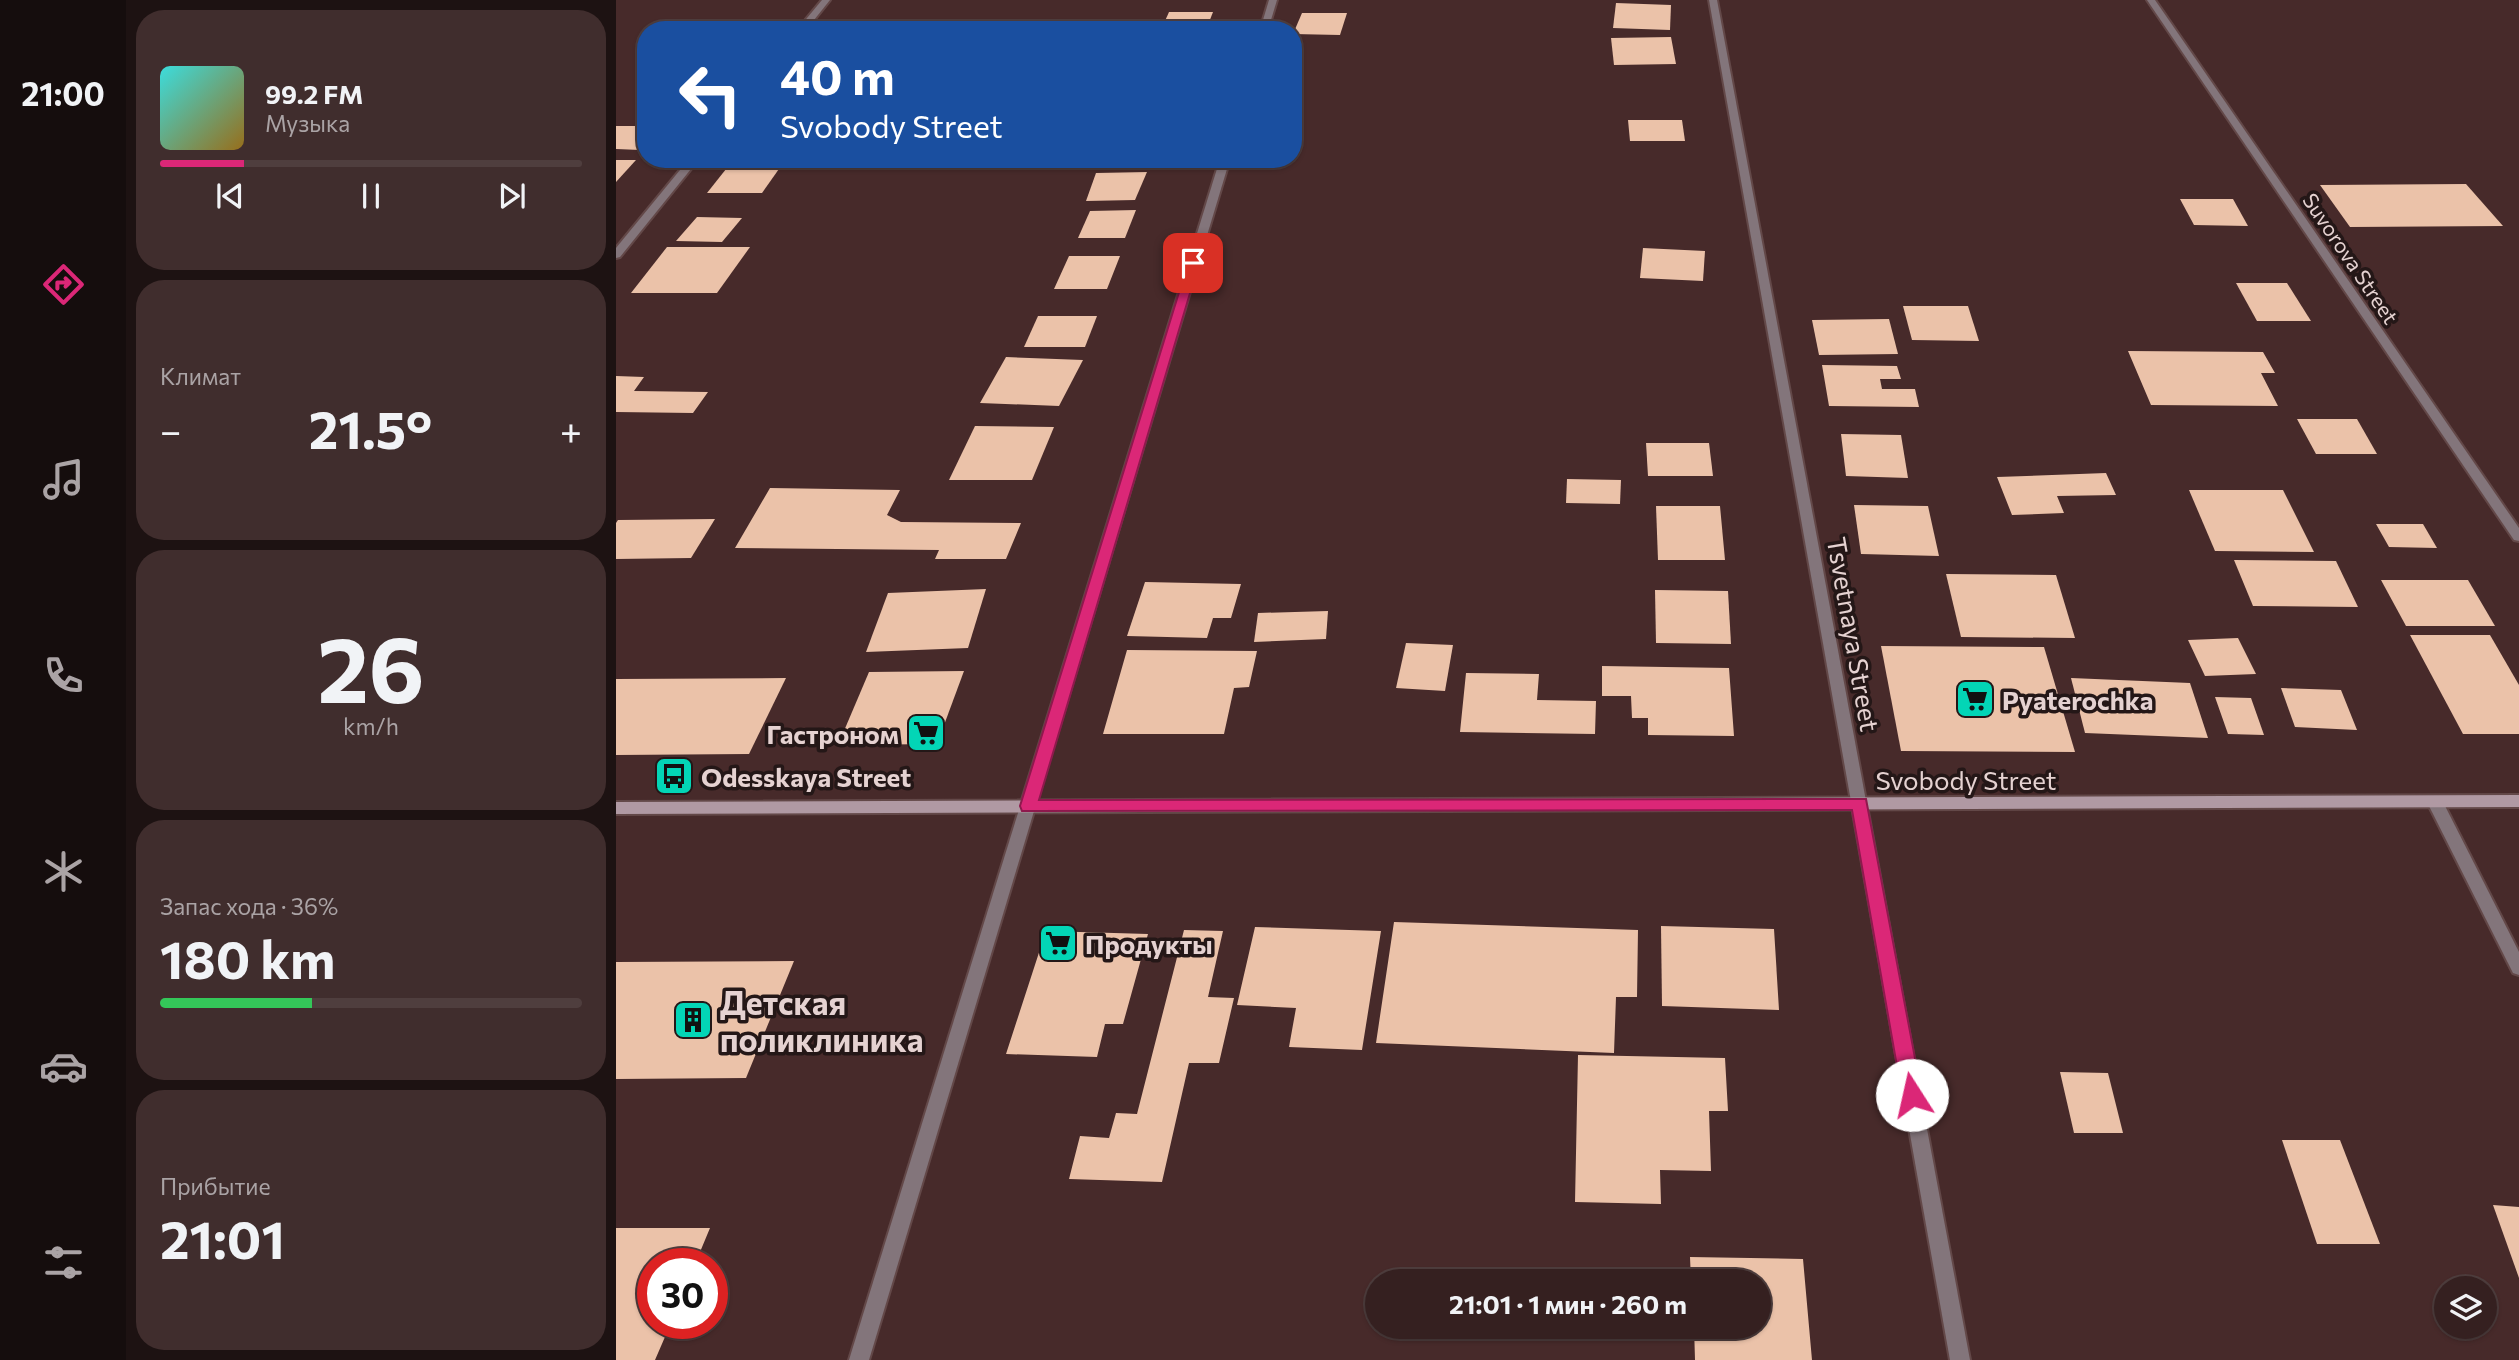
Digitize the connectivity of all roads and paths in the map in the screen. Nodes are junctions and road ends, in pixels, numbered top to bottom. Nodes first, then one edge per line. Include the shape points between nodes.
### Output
1 (825, 0) edge
2 (1273, 0) edge
3 (1713, 0) edge
4 (2151, 0) edge
5 (808, 21) edge
6 (1267, 21) edge
7 (687, 168) edge
8 (1222, 168) edge
9 (616, 255) edge
10 (2519, 537) edge
11 (2435, 802) junction
12 (2519, 802) edge
13 (1860, 804) junction
14 (1028, 806) junction
15 (616, 808) edge
16 (2519, 968) edge
17 (859, 1360) edge
18 (1960, 1360) edge

1 - 5 street
2 - 6 street
3 - 13 street, Tsvetnaya Street
4 - 10 street, Suvorova Street
7 - 9 street
8 - 14 street
11 - 12 main road, Svobody Street
11 - 13 main road, Svobody Street
11 - 16 street
13 - 14 main road, Svobody Street
13 - 18 street, Tsvetnaya Street
14 - 15 main road, Svobody Street
14 - 17 street

